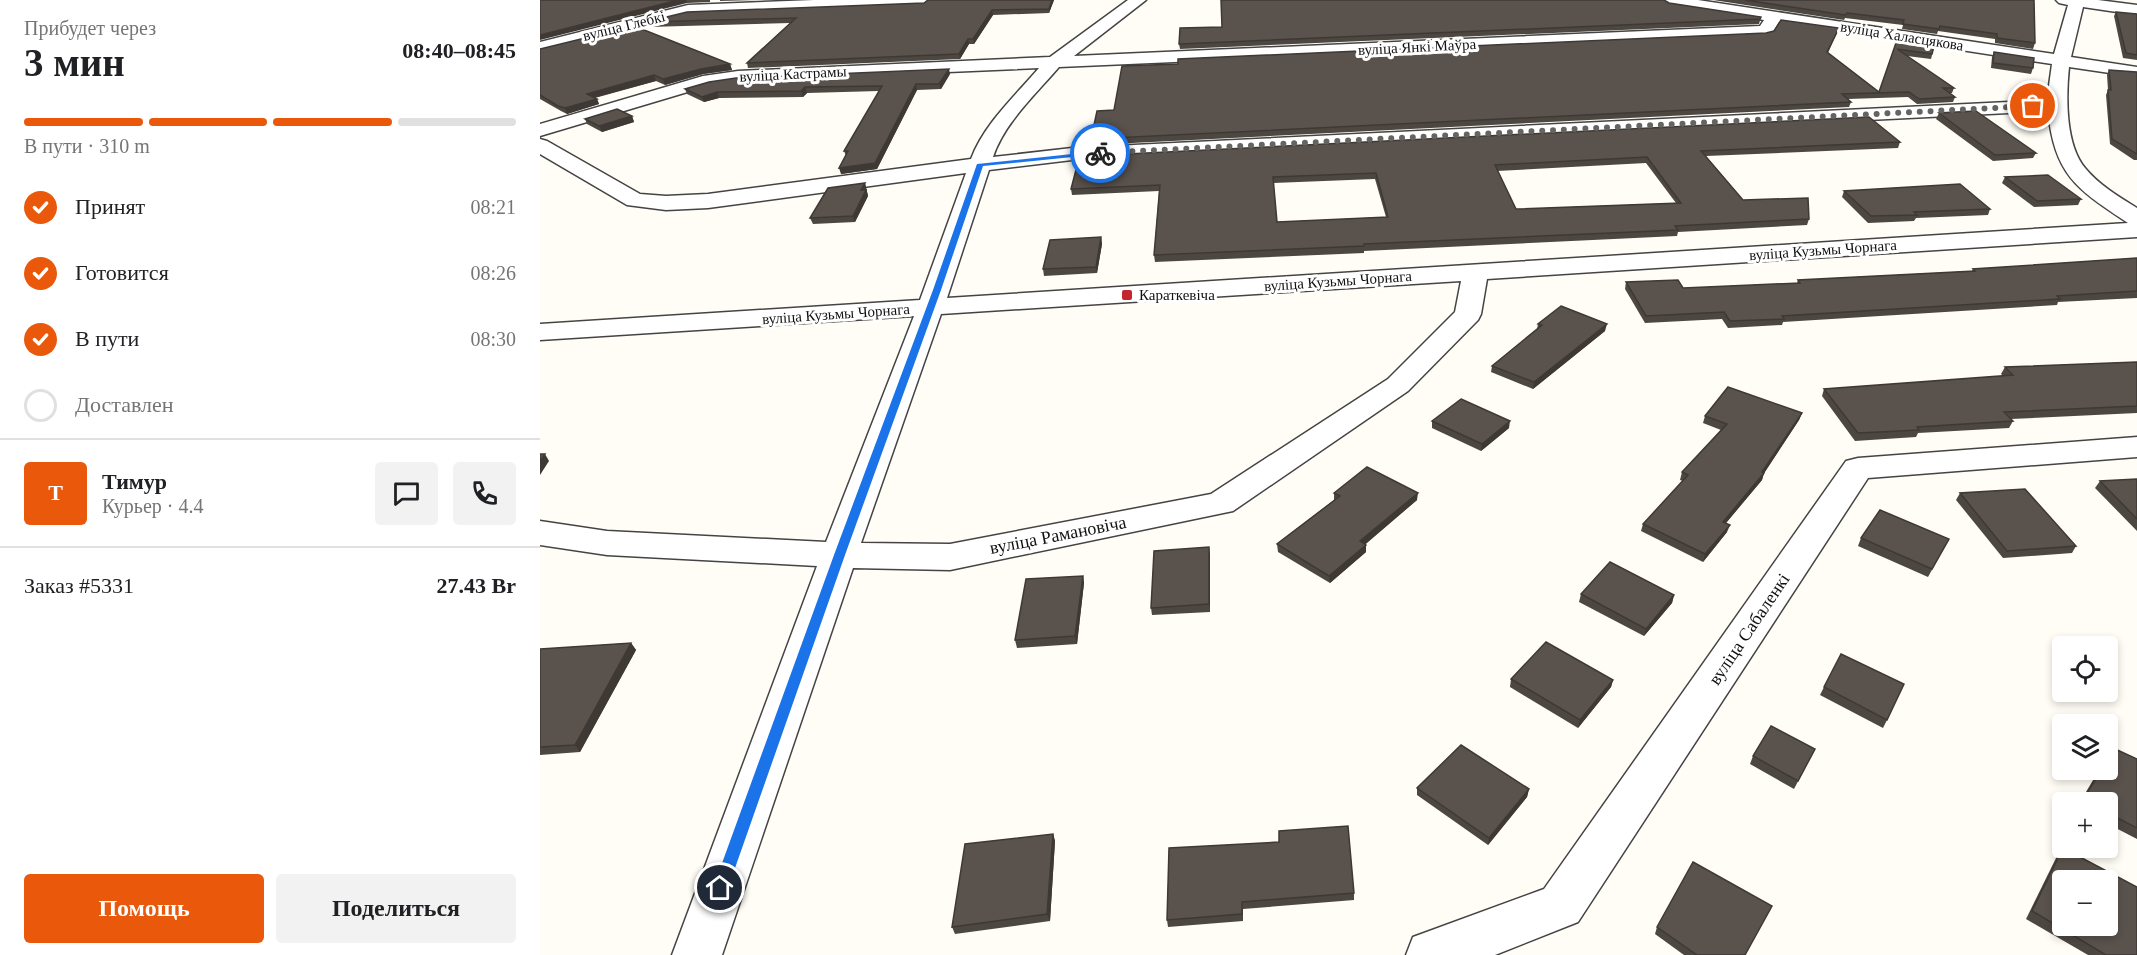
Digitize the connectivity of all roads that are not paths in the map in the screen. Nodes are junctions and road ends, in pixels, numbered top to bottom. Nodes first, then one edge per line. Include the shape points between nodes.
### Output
1 (925, 0) edge
2 (1138, 0) edge
3 (1668, 0) edge
4 (2074, 1) edge
5 (2137, 10) edge
6 (1774, 16) junction
7 (540, 47) edge
8 (2062, 61) junction
9 (1053, 63) junction
10 (2137, 72) edge
11 (2056, 105) junction
12 (540, 130) edge
13 (540, 145) edge
14 (980, 164) junction
15 (2137, 219) edge
16 (2137, 230) edge
17 (1475, 272) junction
18 (930, 308) junction
19 (540, 332) edge
20 (2137, 447) edge
21 (540, 533) edge
22 (839, 555) junction
23 (697, 955) edge
24 (1431, 955) edge

1 - 7 street, вуліца Глебкі via 688,10
2 - 9 street
3 - 6 street, вуліца Халасцякова
4 - 5 street
4 - 8 street
6 - 8 street, вуліца Халасцякова
6 - 9 street, вуліца Янкі Маўра via 1765,31
8 - 10 street, вуліца Халасцякова
8 - 11 street
9 - 12 street, вуліца Кастрамы via 728,77
9 - 14 street via 1008,116 986,147
11 - 14 street via 1072,154
11 - 15 street via 2069,161 2097,191
13 - 14 street via 635,200 666,203 708,201
14 - 18 street
16 - 17 street, вуліца Кузьмы Чорнага
17 - 18 street, вуліца Кузьмы Чорнага
17 - 22 street, вуліца Рамановіча via 1468,314 1398,386 1221,503 950,557
18 - 19 street, вуліца Кузьмы Чорнага
18 - 22 street
20 - 24 street, вуліца Сабаленкі via 1858,468 1561,906
21 - 22 street, вуліца Рамановіча via 607,543
22 - 23 street

